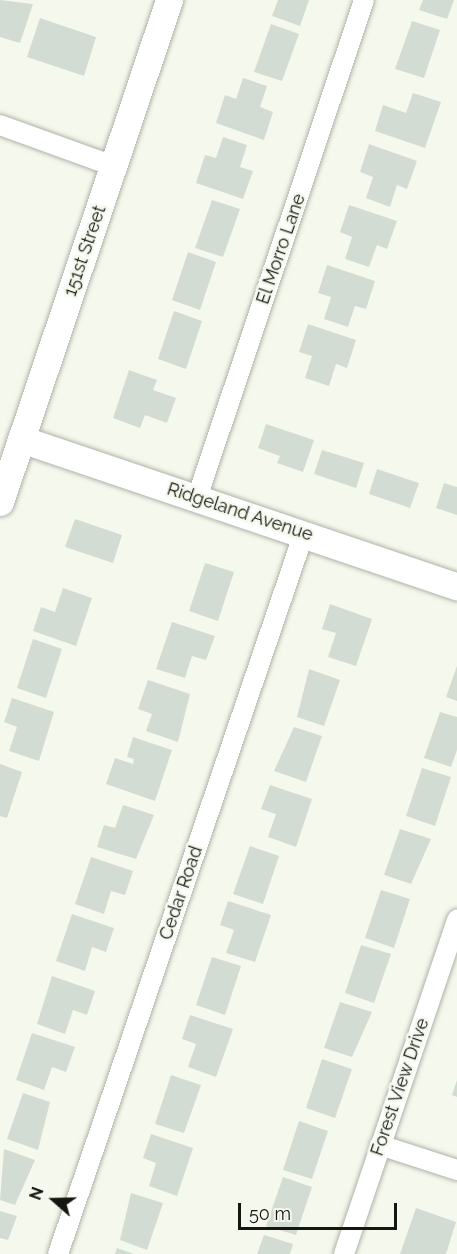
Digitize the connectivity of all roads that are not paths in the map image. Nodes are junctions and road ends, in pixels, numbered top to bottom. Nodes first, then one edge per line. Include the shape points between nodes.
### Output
1 (169, 0) edge
2 (364, 0) edge
3 (0, 125) edge
4 (113, 166) junction
5 (21, 439) junction
6 (197, 498) junction
7 (0, 502) edge
8 (304, 533) junction
9 (457, 587) edge
10 (457, 920) edge
11 (380, 1145) junction
12 (457, 1170) edge
13 (58, 1254) edge
14 (344, 1254) edge

1 - 4 street, 151st Street
2 - 6 street, El Morro Lane
3 - 4 street
4 - 5 street, 151st Street
5 - 6 street, Ridgeland Avenue
5 - 7 street, 151st Street
6 - 8 street, Ridgeland Avenue
8 - 9 street, Ridgeland Avenue
8 - 13 street, Cedar Road
10 - 11 street, Forest View Drive
11 - 12 street
11 - 14 street, Forest View Drive

